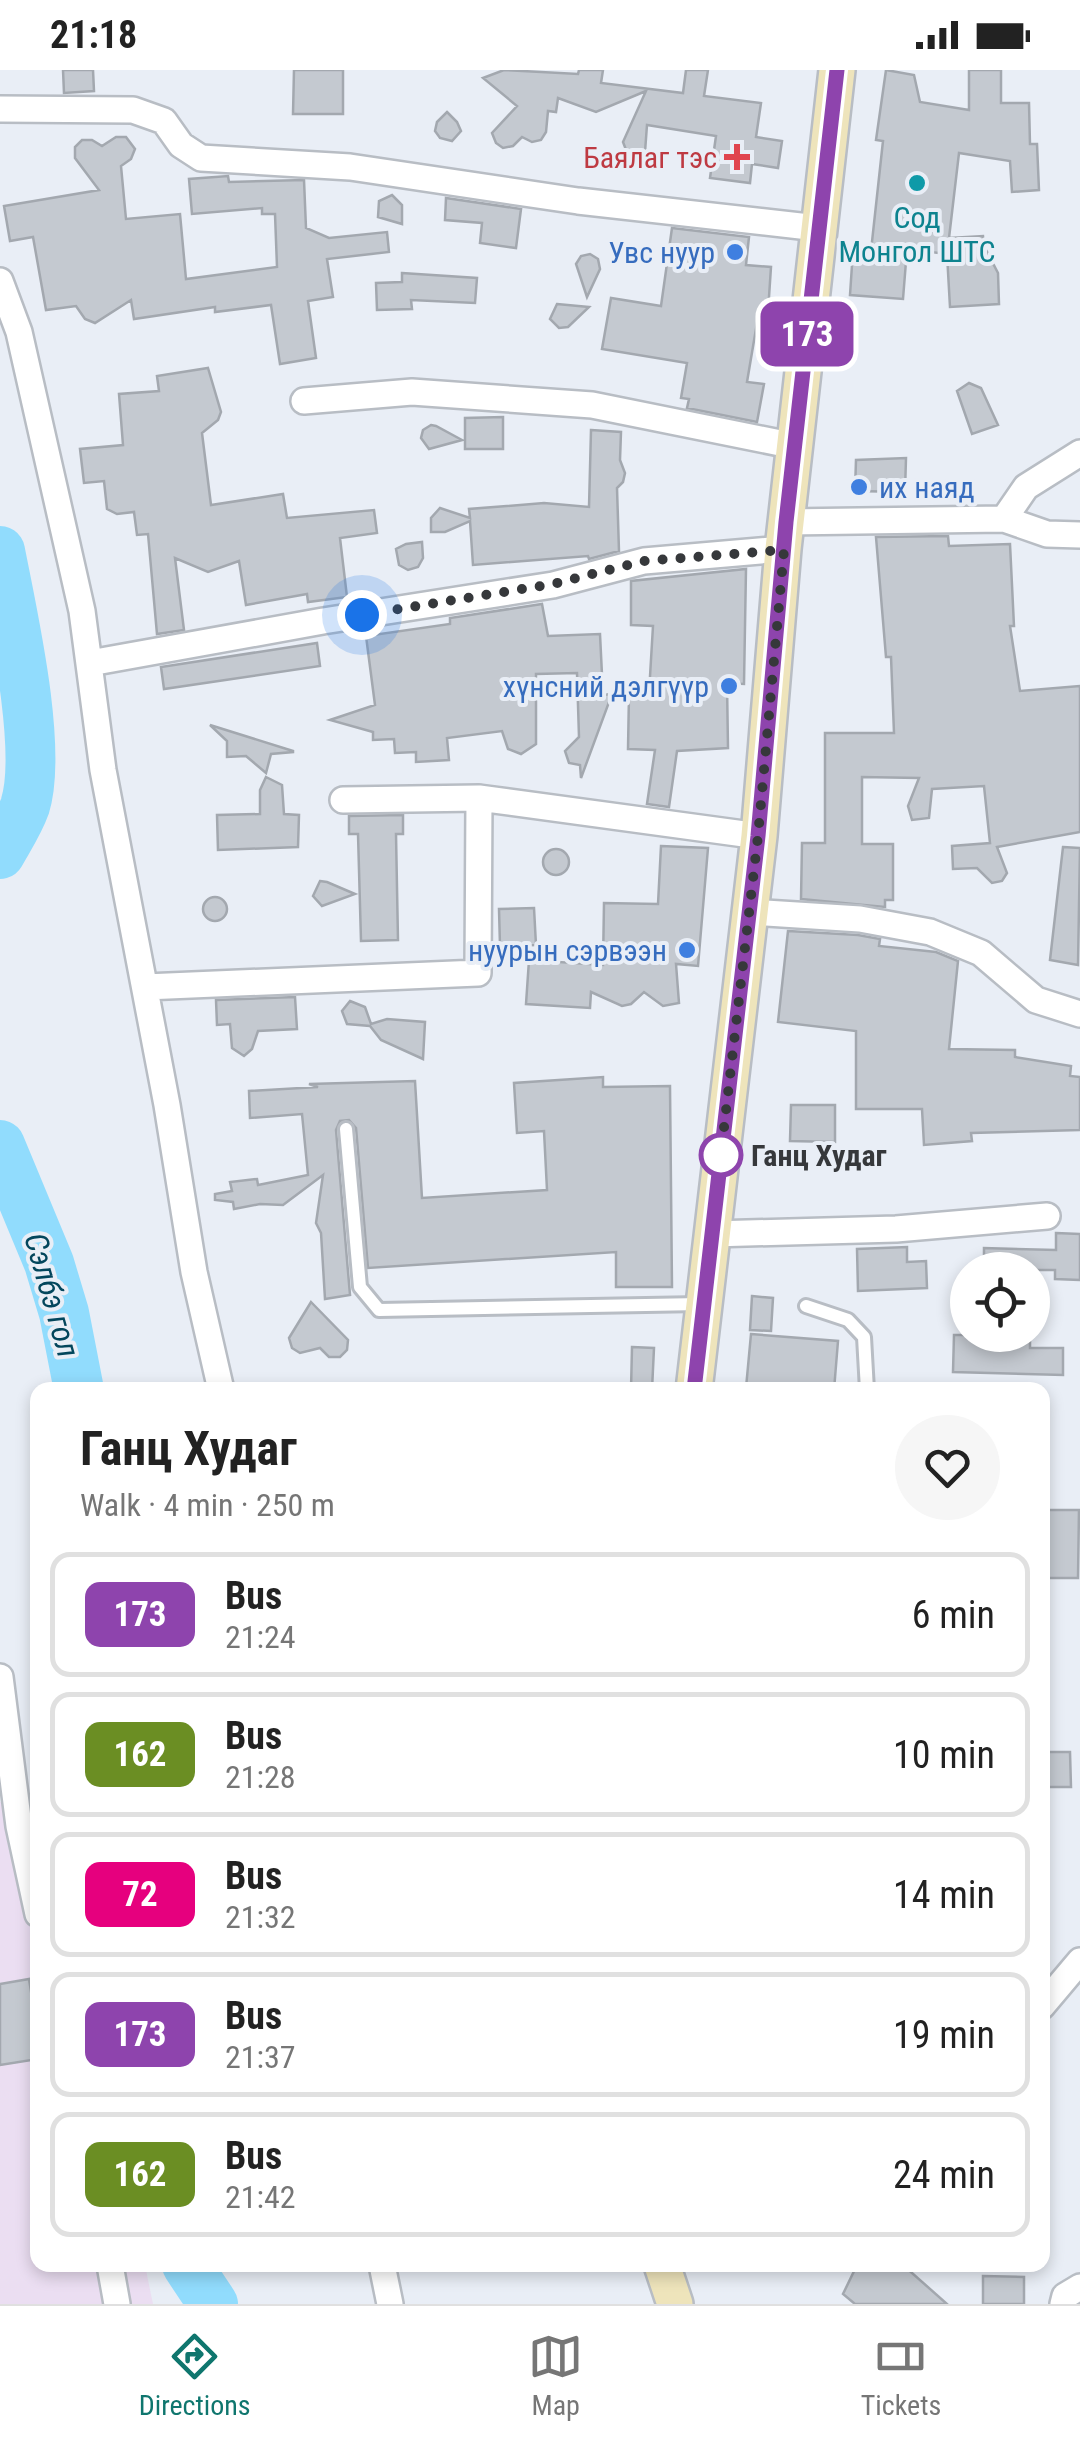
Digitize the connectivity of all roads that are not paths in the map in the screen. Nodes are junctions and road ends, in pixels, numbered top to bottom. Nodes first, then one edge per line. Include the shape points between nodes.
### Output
1 (837, 70) edge
2 (0, 109) edge
3 (818, 228) junction
4 (0, 281) edge
5 (304, 401) dead end
6 (795, 446) junction
7 (1080, 453) edge
8 (1004, 519) junction
9 (1080, 535) edge
10 (785, 536) junction
11 (90, 663) junction
12 (479, 798) junction
13 (343, 800) dead end
14 (758, 836) junction
15 (750, 912) junction
16 (145, 987) junction
17 (1080, 1014) edge
18 (346, 1129) dead end
19 (1047, 1216) dead end
20 (712, 1234) junction
21 (704, 1304) junction
22 (806, 1306) dead end
23 (218, 1382) edge
24 (695, 1382) edge
25 (866, 1382) edge
26 (0, 1676) edge
27 (30, 1875) edge
28 (1080, 1962) edge
29 (1050, 1997) edge
30 (111, 2272) edge
31 (383, 2272) edge
32 (664, 2272) edge
33 (1080, 2287) edge
34 (118, 2304) edge
35 (390, 2304) edge
36 (675, 2304) edge
37 (1063, 2304) edge

1 - 3 main road
2 - 3 street via 133,110 164,120 180,146 201,158 350,166
3 - 6 main road
4 - 11 street via 23,351
5 - 6 street via 412,392 592,405
6 - 10 main road
7 - 8 street via 1026,488
8 - 9 street via 1047,534
8 - 10 street
10 - 11 street via 553,584
10 - 14 main road
11 - 16 street via 103,770
12 - 13 street
12 - 14 street
12 - 16 street via 478,973
14 - 15 main road
15 - 17 street via 860,919 930,932 981,954 1036,1000
15 - 20 main road
16 - 23 street
18 - 21 lane via 360,1286 379,1310
19 - 20 street
20 - 21 main road
21 - 24 main road
22 - 25 lane via 848,1320 864,1337
26 - 27 street
28 - 29 street
30 - 34 street
31 - 35 street
32 - 36 main road
33 - 37 street

